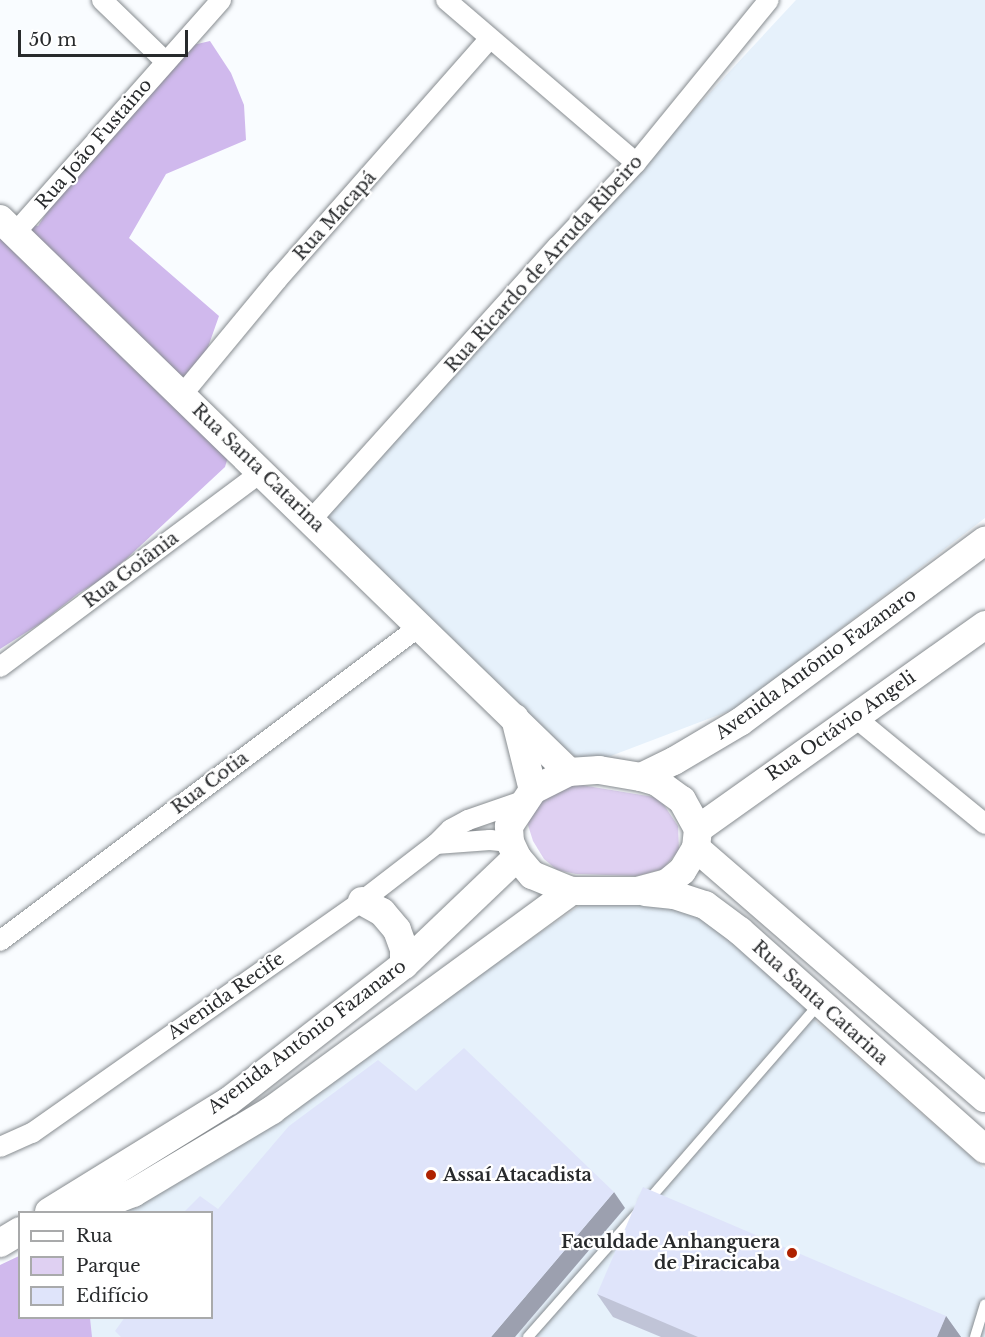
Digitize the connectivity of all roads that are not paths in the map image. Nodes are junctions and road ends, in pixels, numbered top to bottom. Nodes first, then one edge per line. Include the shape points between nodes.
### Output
1 (102, 0) edge
2 (221, 0) edge
3 (446, 0) edge
4 (769, 0) edge
5 (490, 38) junction
6 (166, 62) junction
7 (636, 163) junction
8 (7, 226) edge
9 (182, 395) junction
10 (262, 472) junction
11 (311, 520) junction
12 (985, 541) edge
13 (985, 625) edge
14 (420, 626) junction
15 (0, 667) edge
16 (515, 718) junction
17 (856, 718) junction
18 (569, 772) junction
19 (641, 777) junction
20 (528, 796) junction
21 (985, 824) edge
22 (697, 838) junction
23 (436, 844) junction
24 (513, 850) junction
25 (571, 891) junction
26 (637, 891) junction
27 (362, 901) junction
28 (0, 941) edge
29 (404, 965) junction
30 (819, 1004) junction
31 (985, 1098) edge
32 (6, 1145) edge
33 (985, 1149) edge
34 (51, 1211) edge
35 (88, 1211) edge
36 (18, 1232) edge
37 (18, 1241) edge
38 (0, 1246) edge
39 (985, 1305) edge
40 (528, 1337) edge
41 (975, 1337) edge

1 - 6 street
2 - 6 street, Rua João Fustaino
3 - 5 street
4 - 7 street, Rua Ricardo de Arruda Ribeiro
5 - 7 street
5 - 9 street, Rua Macapá via 277,280
6 - 8 street, Rua João Fustaino
7 - 11 street, Rua Ricardo de Arruda Ribeiro
8 - 9 main road, Rua Santa Catarina
9 - 10 main road, Rua Santa Catarina
10 - 11 main road, Rua Santa Catarina
10 - 15 street, Rua Goiânia
11 - 14 main road, Rua Santa Catarina
12 - 19 main road, Avenida Antônio Fazanaro via 740,722
13 - 17 main road, Rua Octávio Angeli
14 - 16 main road, Rua Santa Catarina
14 - 28 street, Rua Cotia
16 - 18 main road, Rua Santa Catarina
16 - 20 main road
17 - 21 street
17 - 22 main road, Rua Octávio Angeli
18 - 19 main road via 599,770
18 - 20 main road
19 - 22 main road via 669,789 682,800
20 - 23 street, Avenida Recife via 468,820
20 - 24 main road via 510,826
22 - 26 main road via 682,871 668,883
22 - 31 main road, Rua Santa Catarina
23 - 24 street via 490,840
23 - 27 street, Avenida Recife
24 - 25 main road via 532,875
24 - 29 main road, Avenida Antônio Fazanaro
25 - 26 main road
25 - 35 main road, Avenida Antônio Fazanaro via 272,1110 133,1193
26 - 30 main road, Rua Santa Catarina via 674,895 705,905 740,931
27 - 29 main road via 382,912 397,930 404,949
27 - 32 street, Avenida Recife via 32,1133
29 - 34 main road, Avenida Antônio Fazanaro via 229,1101
30 - 33 main road, Rua Santa Catarina
30 - 40 lane
36 - 38 main road
37 - 38 main road
39 - 41 lane

